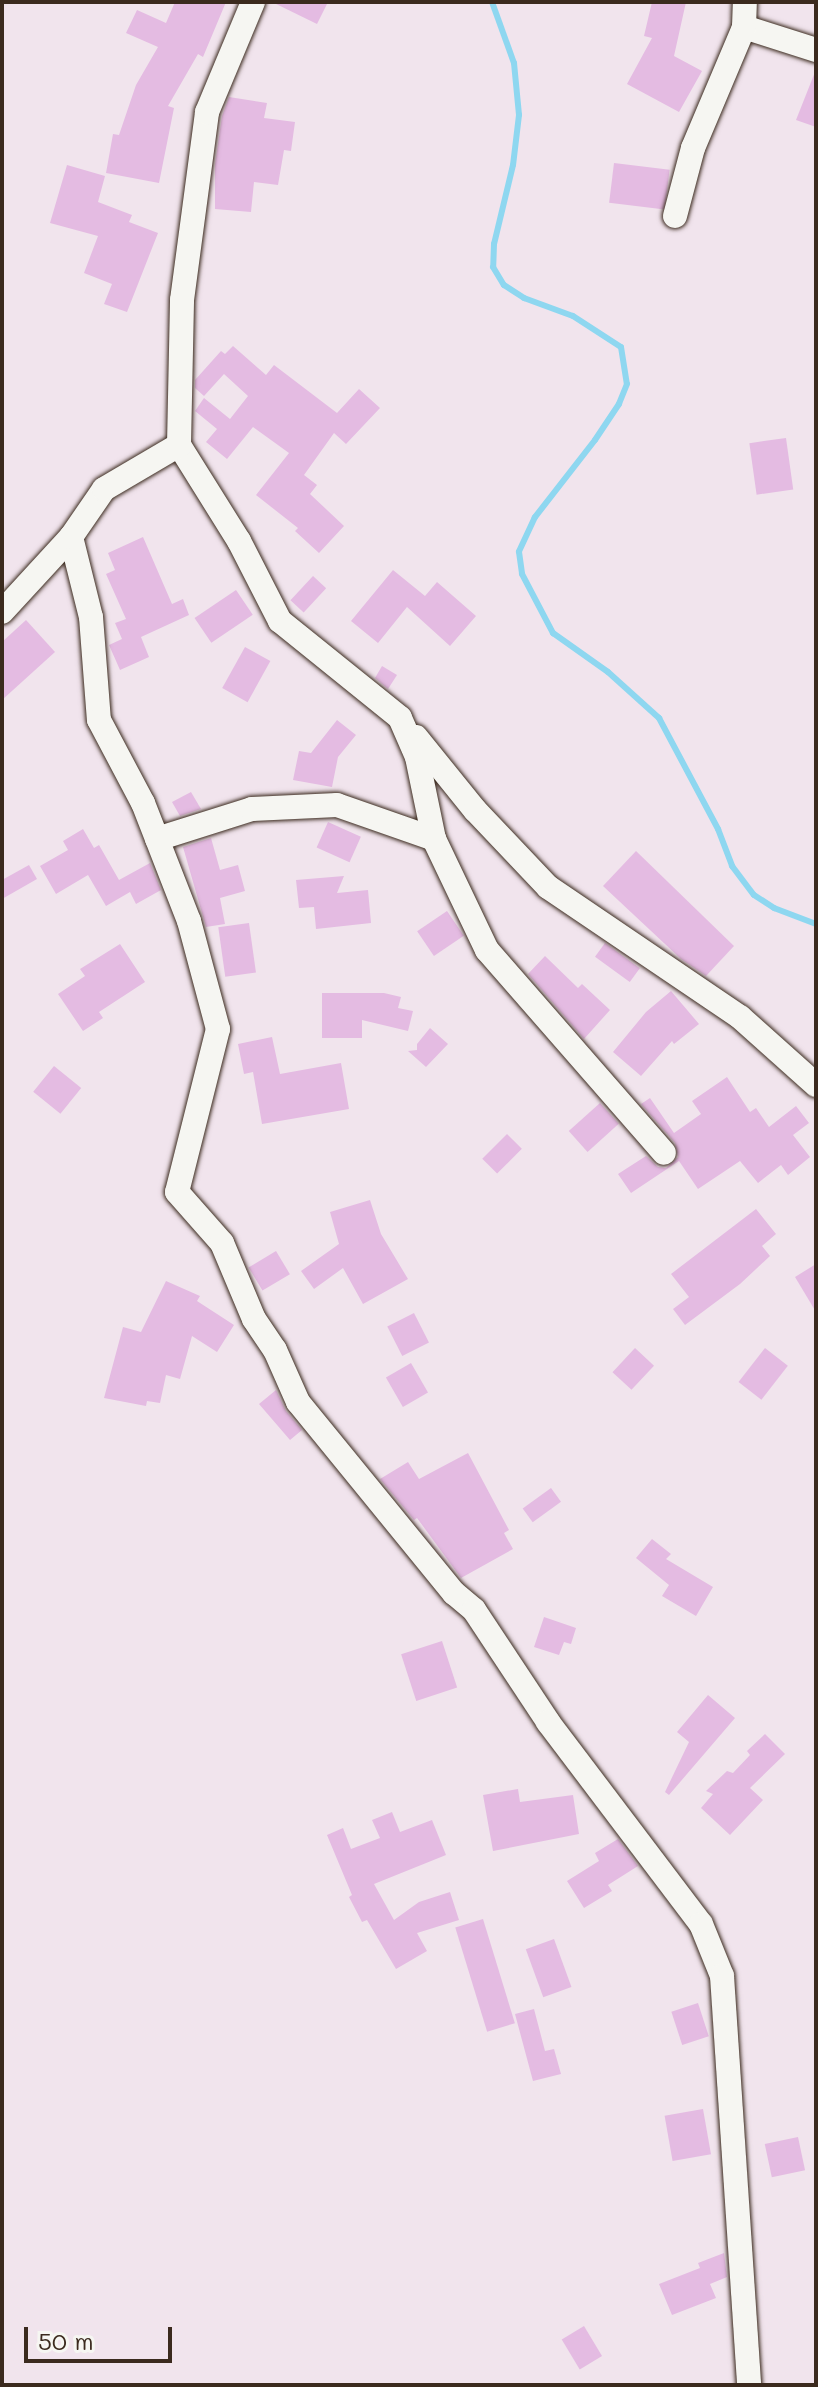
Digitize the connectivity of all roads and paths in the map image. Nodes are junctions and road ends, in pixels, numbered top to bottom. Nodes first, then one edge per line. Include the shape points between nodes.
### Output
1 (253, 2) edge
2 (745, 2) edge
3 (744, 27) junction
4 (816, 50) edge
5 (675, 216) dead end
6 (179, 445) junction
7 (71, 537) junction
8 (2, 612) edge
9 (400, 718) junction
10 (157, 839) junction
11 (434, 839) junction
12 (816, 1085) edge
13 (664, 1153) dead end
14 (749, 2385) edge

1 - 6 street via 207,112 182,300
2 - 3 street
3 - 4 street
3 - 5 street via 693,148
6 - 7 street via 104,489
6 - 9 street via 239,541 280,621
7 - 8 street
7 - 10 street via 91,617 99,720
9 - 11 street via 417,757
9 - 12 street via 475,810 548,887 740,1017
10 - 11 street via 252,809 337,805
10 - 14 street via 189,921 218,1029 177,1192 214,1232 298,1402 454,1593 474,1610 548,1722 701,1924 722,1976
11 - 13 street via 487,950

